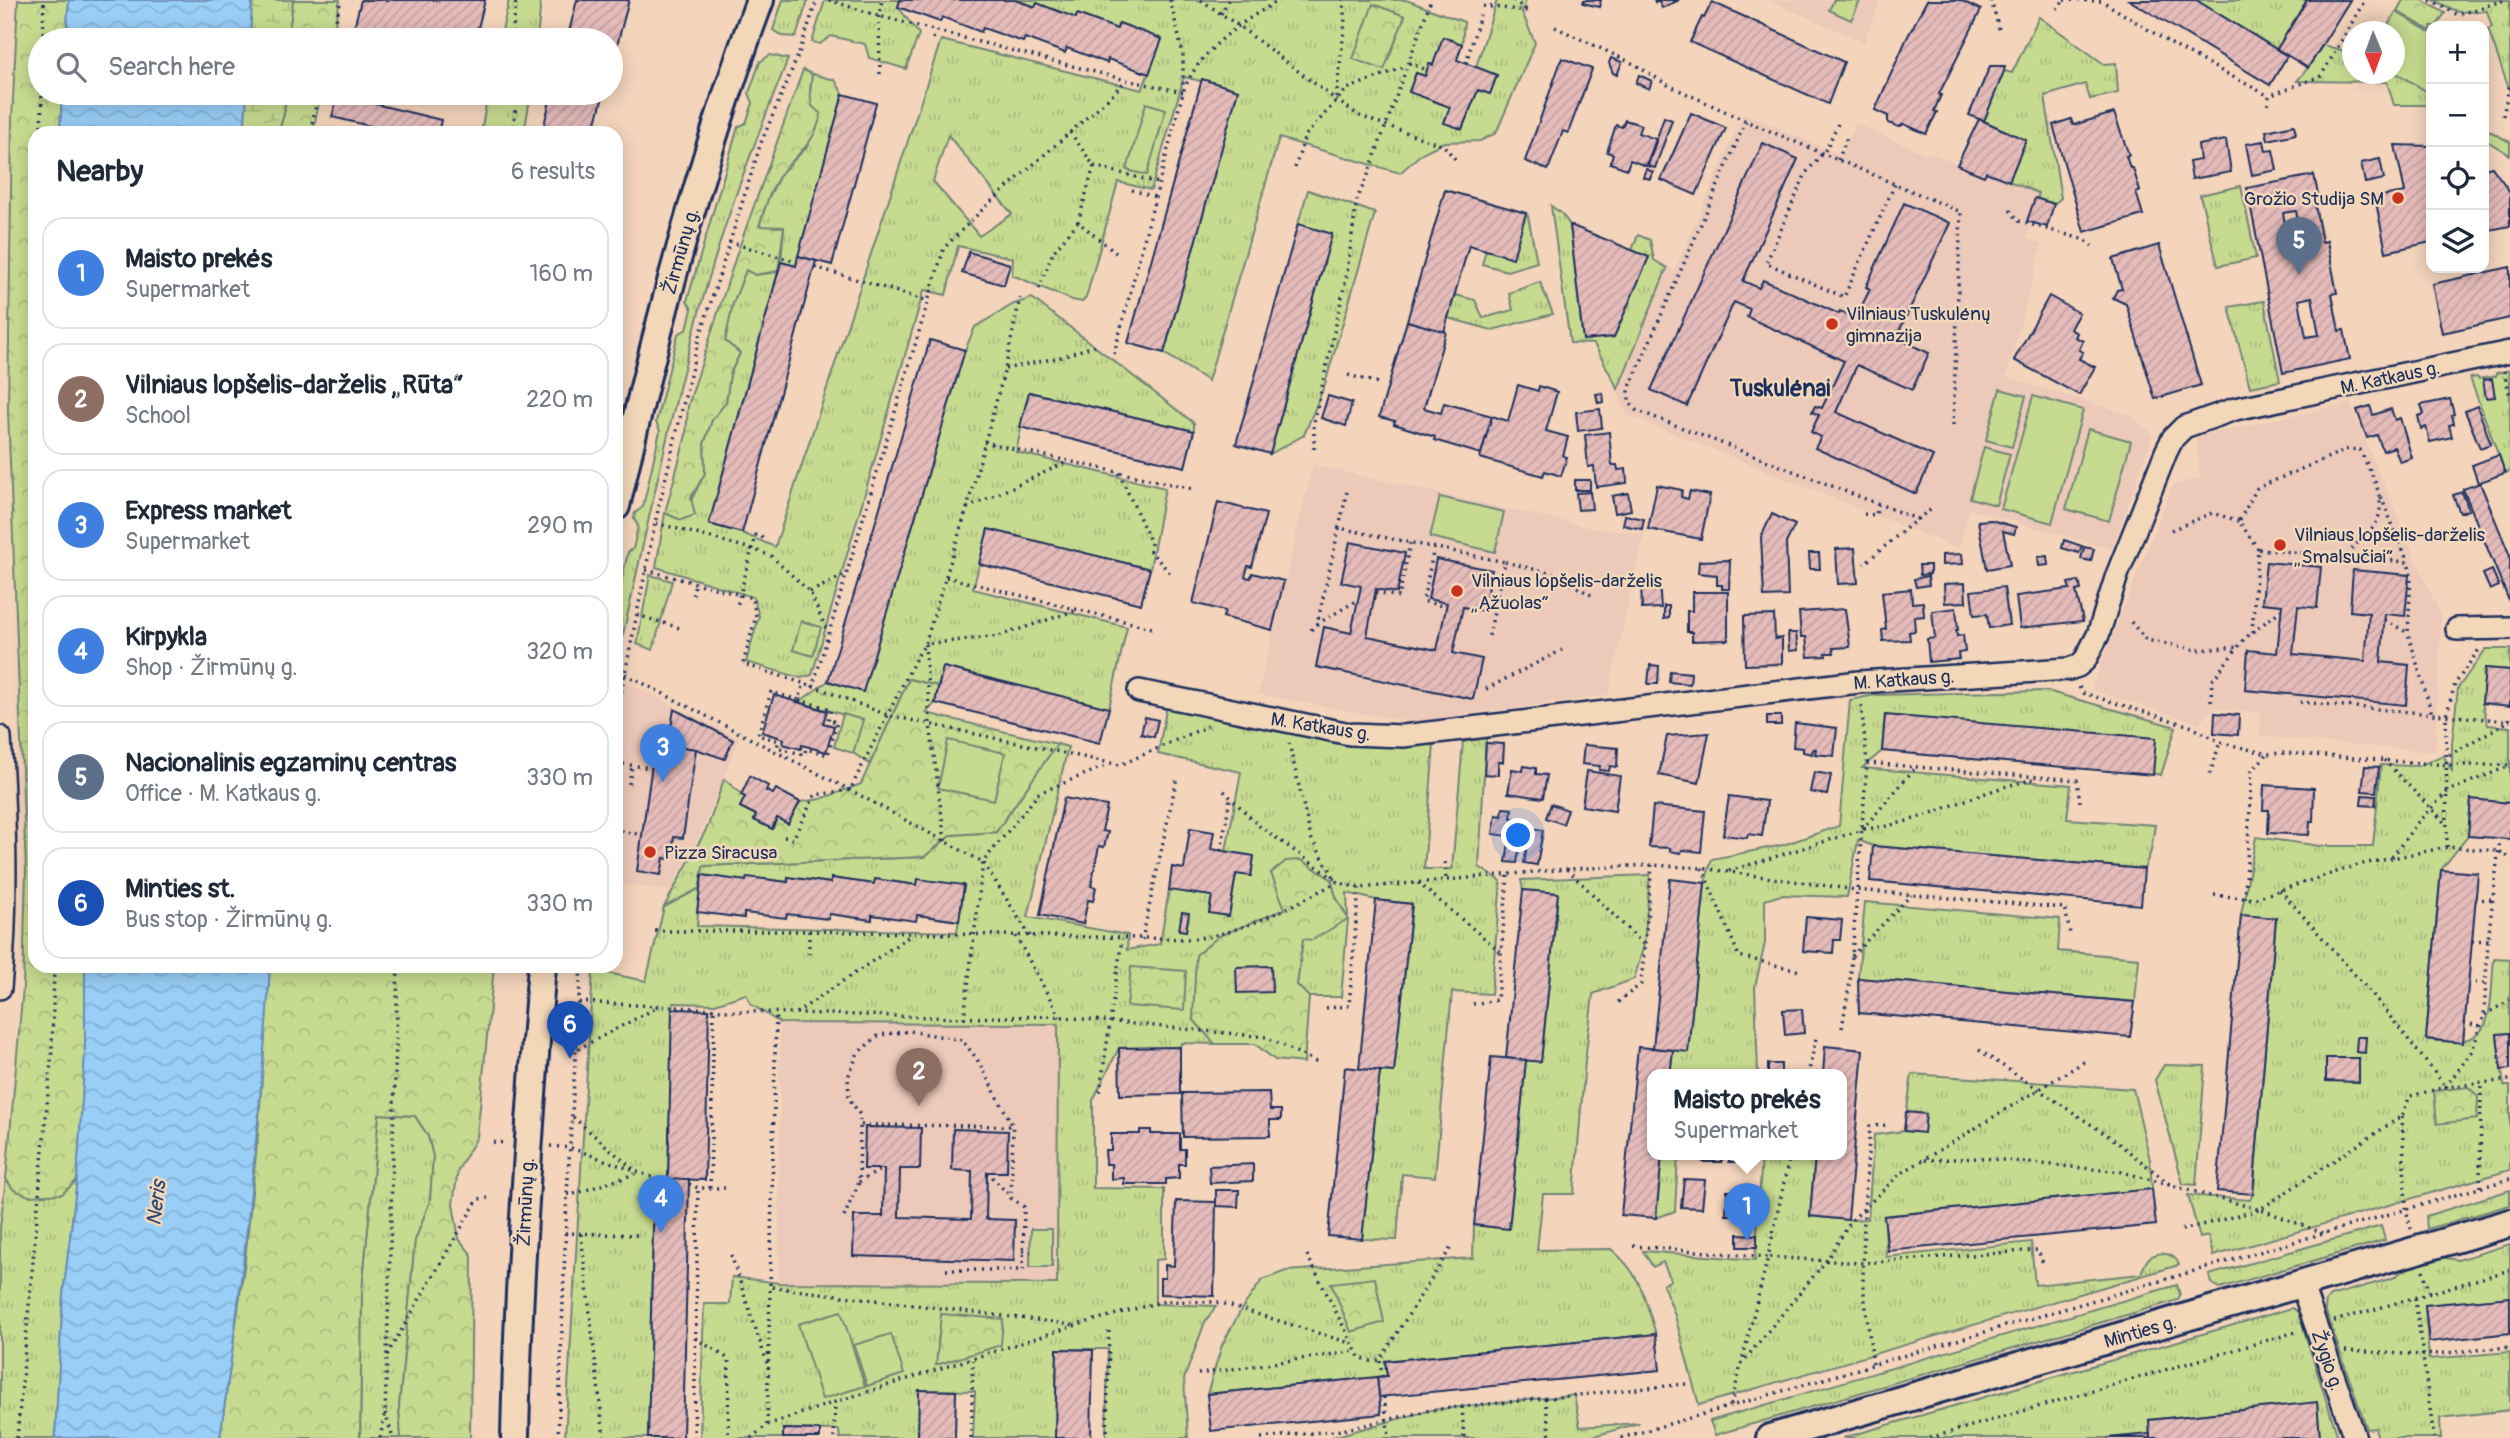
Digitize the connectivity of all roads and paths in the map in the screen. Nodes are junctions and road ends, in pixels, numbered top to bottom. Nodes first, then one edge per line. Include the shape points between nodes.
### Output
1 (44, 0) edge
2 (341, 0) edge
3 (516, 0) edge
4 (760, 0) edge
5 (817, 0) edge
6 (829, 0) edge
7 (882, 0) edge
8 (1170, 0) edge
9 (1201, 0) edge
10 (1228, 0) edge
11 (1280, 0) edge
12 (1343, 0) edge
13 (1431, 0) edge
14 (1513, 0) edge
15 (1991, 0) edge
16 (2064, 0) edge
17 (2365, 0) edge
18 (2430, 0) edge
19 (2505, 0) edge
20 (1483, 6) dead end
21 (2057, 9) dead end
22 (1221, 14) junction
23 (1480, 15) dead end
24 (879, 16) junction
25 (1240, 26) junction
26 (1555, 27) dead end
27 (43, 28) edge
28 (334, 28) edge
29 (513, 28) edge
30 (936, 31) junction
31 (2000, 33) dead end
32 (933, 39) dead end
33 (1466, 63) dead end
34 (1408, 64) junction
35 (1427, 70) dead end
36 (880, 74) dead end
37 (1126, 80) junction
38 (2510, 83) edge
39 (1183, 92) junction
40 (2269, 96) junction
41 (1336, 100) junction
42 (42, 105) edge
43 (316, 105) edge
44 (516, 105) edge
45 (2268, 105) dead end
46 (2503, 116) dead end
47 (1746, 121) junction
48 (312, 123) dead end
49 (1838, 124) dead end
50 (1387, 125) junction
51 (41, 126) edge
52 (514, 126) edge
53 (1070, 132) junction
54 (1848, 135) dead end
55 (1823, 153) junction
56 (1456, 160) dead end
57 (1838, 160) junction
58 (1094, 166) junction
59 (1295, 168) dead end
60 (1159, 183) junction
61 (1895, 184) junction
62 (1132, 190) dead end
63 (1155, 197) junction
64 (2010, 210) dead end
65 (1078, 222) junction
66 (729, 242) junction
67 (2092, 246) dead end
68 (1116, 253) dead end
69 (797, 262) dead end
70 (815, 267) dead end
71 (1039, 289) dead end
72 (1020, 298) dead end
73 (928, 301) junction
74 (925, 312) junction
75 (932, 313) dead end
76 (1099, 344) dead end
77 (1114, 354) dead end
78 (2507, 362) edge
79 (1005, 369) junction
80 (1348, 375) dead end
81 (1378, 383) dead end
82 (2510, 396) edge
83 (1953, 425) dead end
84 (984, 442) junction
85 (1314, 449) dead end
86 (1069, 461) junction
87 (1119, 473) junction
88 (623, 475) edge
89 (1193, 489) dead end
90 (1347, 492) dead end
91 (2380, 495) junction
92 (1878, 504) junction
93 (967, 508) junction
94 (1932, 509) dead end
95 (1864, 514) dead end
96 (1917, 519) junction
97 (2239, 521) junction
98 (655, 523) junction
99 (1339, 528) junction
100 (2171, 530) dead end
101 (763, 538) dead end
102 (1410, 542) junction
103 (1434, 548) junction
104 (752, 549) junction
105 (2258, 549) junction
106 (2347, 557) junction
107 (1505, 562) junction
108 (2408, 562) junction
109 (1864, 564) dead end
110 (646, 570) junction
111 (847, 574) junction
112 (1171, 574) dead end
113 (946, 577) junction
114 (695, 583) junction
115 (810, 592) junction
116 (1376, 592) dead end
117 (692, 595) dead end
118 (740, 595) junction
119 (1592, 596) dead end
120 (1358, 600) dead end
121 (737, 606) dead end
122 (1446, 607) dead end
123 (1077, 610) junction
124 (2281, 610) dead end
125 (637, 615) junction
126 (2385, 620) dead end
127 (2131, 622) dead end
128 (1317, 624) junction
129 (2502, 628) edge
130 (683, 629) dead end
131 (1156, 629) dead end
132 (2457, 629) dead end
133 (1311, 630) dead end
134 (2252, 632) junction
135 (2408, 633) junction
136 (828, 634) junction
137 (1488, 640) dead end
138 (925, 644) junction
139 (2238, 647) junction
140 (1562, 650) dead end
141 (625, 674) junction
142 (1859, 682) junction
143 (623, 684) edge
144 (804, 684) junction
145 (813, 686) junction
146 (1486, 689) dead end
147 (1139, 691) dead end
148 (2083, 693) dead end
149 (799, 700) junction
150 (2211, 701) dead end
151 (2300, 702) dead end
152 (1239, 712) junction
153 (2432, 714) junction
154 (887, 715) junction
155 (2510, 715) edge
156 (2446, 716) junction
157 (1284, 721) junction
158 (2510, 721) edge
159 (930, 724) junction
160 (0, 737) edge
161 (2220, 742) junction
162 (2267, 754) junction
163 (2448, 755) junction
164 (2384, 760) junction
165 (1867, 763) junction
166 (623, 764) edge
167 (1110, 764) junction
168 (632, 765) junction
169 (2448, 765) junction
170 (2510, 765) edge
171 (1916, 767) junction
172 (651, 768) dead end
173 (2210, 774) dead end
174 (1177, 777) dead end
175 (2041, 777) junction
176 (629, 785) dead end
177 (850, 790) junction
178 (1224, 791) dead end
179 (2448, 791) junction
180 (1230, 798) junction
181 (2080, 802) dead end
182 (2432, 808) junction
183 (2448, 826) junction
184 (1862, 830) junction
185 (623, 831) edge
186 (642, 835) dead end
187 (783, 837) dead end
188 (2500, 838) dead end
189 (945, 842) junction
190 (2448, 847) junction
191 (1221, 850) dead end
192 (2499, 851) junction
193 (2391, 858) junction
194 (2510, 858) edge
195 (983, 862) junction
196 (1445, 862) dead end
197 (1652, 865) junction
198 (1702, 868) junction
199 (1567, 869) junction
200 (1726, 872) junction
201 (1508, 874) junction
202 (1446, 879) junction
203 (1337, 881) junction
204 (1416, 881) junction
205 (1359, 888) junction
206 (1856, 890) junction
207 (2280, 890) junction
208 (1911, 895) junction
209 (2214, 895) dead end
210 (2245, 898) junction
211 (2475, 900) dead end
212 (2494, 900) junction
213 (655, 931) dead end
214 (809, 931) junction
215 (912, 934) junction
216 (2070, 934) dead end
217 (973, 935) junction
218 (1017, 936) junction
219 (1030, 937) junction
220 (1122, 939) junction
221 (1142, 940) junction
222 (2488, 940) junction
223 (2472, 941) dead end
224 (1644, 944) junction
225 (1501, 952) junction
226 (809, 956) dead end
227 (1851, 957) junction
228 (1800, 971) dead end
229 (54, 973) edge
230 (398, 973) edge
231 (541, 973) edge
232 (581, 973) edge
233 (2468, 983) dead end
234 (2486, 983) junction
235 (0, 988) edge
236 (2510, 1000) edge
237 (579, 1002) junction
238 (1618, 1002) dead end
239 (1474, 1004) dead end
240 (660, 1006) junction
241 (1326, 1008) dead end
242 (714, 1009) junction
243 (776, 1013) junction
244 (796, 1013) junction
245 (2484, 1016) junction
246 (1060, 1017) junction
247 (964, 1018) junction
248 (1110, 1023) junction
249 (2464, 1023) dead end
250 (2481, 1026) junction
251 (1842, 1028) dead end
252 (1816, 1038) dead end
253 (578, 1049) junction
254 (1979, 1050) dead end
255 (2088, 1060) dead end
256 (1320, 1064) dead end
257 (1809, 1069) edge
258 (707, 1077) dead end
259 (713, 1077) junction
260 (2510, 1080) edge
261 (2481, 1083) junction
262 (2446, 1087) junction
263 (2038, 1090) junction
264 (1100, 1092) dead end
265 (2402, 1116) junction
266 (572, 1117) junction
267 (860, 1125) junction
268 (1889, 1125) dead end
269 (1013, 1126) junction
270 (571, 1148) junction
271 (705, 1160) dead end
272 (711, 1160) junction
273 (1789, 1160) edge
274 (1923, 1161) junction
275 (882, 1169) dead end
276 (987, 1172) dead end
277 (637, 1173) junction
278 (2510, 1179) edge
279 (859, 1182) junction
280 (671, 1184) dead end
281 (689, 1184) dead end
282 (2480, 1187) junction
283 (698, 1188) junction
284 (710, 1188) junction
285 (725, 1188) dead end
286 (2173, 1188) junction
287 (567, 1194) junction
288 (488, 1198) dead end
289 (1011, 1198) junction
290 (1864, 1209) junction
291 (2406, 1209) junction
292 (2259, 1210) junction
293 (844, 1217) dead end
294 (2510, 1223) edge
295 (2182, 1230) dead end
296 (565, 1233) junction
297 (2323, 1233) junction
298 (581, 1234) junction
299 (639, 1235) dead end
300 (1452, 1246) dead end
301 (1633, 1246) dead end
302 (1023, 1251) junction
303 (1031, 1252) dead end
304 (731, 1255) dead end
305 (1307, 1255) dead end
306 (1768, 1257) junction
307 (1826, 1261) junction
308 (1863, 1263) junction
309 (2044, 1266) dead end
310 (946, 1270) dead end
311 (2510, 1270) edge
312 (2301, 1283) junction
313 (772, 1287) junction
314 (2415, 1298) junction
315 (1077, 1325) junction
316 (2316, 1326) junction
317 (1109, 1328) dead end
318 (695, 1338) junction
319 (1350, 1343) junction
320 (2510, 1347) edge
321 (1355, 1350) junction
322 (2325, 1350) junction
323 (387, 1355) junction
324 (2423, 1355) junction
325 (973, 1359) junction
326 (1380, 1360) junction
327 (1741, 1364) junction
328 (1873, 1364) junction
329 (769, 1370) junction
330 (1198, 1374) dead end
331 (1382, 1377) dead end
332 (1686, 1384) dead end
333 (1384, 1397) dead end
334 (1545, 1398) junction
335 (835, 1402) junction
336 (1731, 1405) junction
337 (1462, 1406) junction
338 (385, 1413) junction
339 (1386, 1419) junction
340 (767, 1425) junction
341 (17, 1438) edge
342 (380, 1438) edge
343 (393, 1438) edge
344 (515, 1438) edge
345 (558, 1438) edge
346 (604, 1438) edge
347 (694, 1438) edge
348 (727, 1438) edge
349 (751, 1438) edge
350 (834, 1438) edge
351 (971, 1438) edge
352 (1107, 1438) edge
353 (1261, 1438) edge
354 (1389, 1438) edge
355 (1464, 1438) edge
356 (1550, 1438) edge
357 (1621, 1438) edge
358 (1770, 1438) edge
359 (1930, 1438) edge
360 (2355, 1438) edge
361 (2434, 1438) edge

1 - 27 path
2 - 28 path
3 - 29 path
4 - 88 main road, Žirmūnų g. via 676,260
5 - 66 path via 761,143
6 - 24 path
7 - 24 path
8 - 39 path via 1183,54
9 - 22 path
10 - 22 path
11 - 25 path
12 - 41 path via 1345,23
13 - 34 path
14 - 20 path via 1528,11
15 - 31 path
16 - 21 path
16 - 40 path via 2102,1
17 - 40 path via 2321,76
18 - 19 path via 2458,15
22 - 25 path
23 - 33 path
24 - 30 path
24 - 36 path
25 - 39 path via 1218,42 1189,76
25 - 41 path
26 - 47 path
30 - 32 path
30 - 37 path
34 - 35 path
34 - 41 path via 1347,89
34 - 50 path
37 - 39 path
37 - 53 path
38 - 46 path
39 - 60 path
40 - 45 path
41 - 50 path via 1360,116
41 - 59 path via 1305,136
42 - 51 path
43 - 48 path
44 - 52 path
47 - 55 path
47 - 92 path via 1688,248 1629,389 1629,400 1636,410
49 - 55 path
50 - 56 path via 1444,146
50 - 85 path via 1357,199 1346,279 1314,422
53 - 58 path
53 - 73 path via 944,248
54 - 57 path
55 - 57 path
55 - 61 path via 1806,173 1766,263 1844,297
57 - 61 path
58 - 60 path
58 - 65 path
60 - 63 path
61 - 83 path via 1961,212
62 - 63 path
63 - 77 path
64 - 67 path via 2019,221
65 - 68 path
65 - 71 path via 1053,252
66 - 69 path
66 - 98 path via 697,346
70 - 73 path
72 - 79 path
73 - 74 path
74 - 75 path
74 - 111 path
76 - 79 path
78 - 82 path
78 - 142 street, M. Katkaus g. via 2235,409 2184,427 2166,452 2098,635 2078,666
79 - 84 path
80 - 81 path
84 - 86 path
84 - 93 path
86 - 87 path
86 - 93 path
87 - 89 path
87 - 112 path via 1152,543 1150,551
90 - 99 path
91 - 97 path via 2360,450 2348,449 2257,488
91 - 106 path via 2380,512 2371,531 2355,543
91 - 108 path
92 - 95 path via 1876,515
92 - 96 path
93 - 113 path
94 - 96 path
96 - 109 path
97 - 100 path via 2211,513
97 - 105 path
98 - 104 path
98 - 110 path
99 - 102 path
99 - 128 path
101 - 104 path via 756,536
102 - 103 path
102 - 116 path via 1399,597
103 - 107 path
103 - 122 path via 1423,601
104 - 115 path via 771,556
104 - 118 path
105 - 106 path
105 - 134 path
106 - 108 path
107 - 119 path via 1554,574
107 - 137 path
108 - 135 path
110 - 114 path
110 - 125 path
111 - 115 path
111 - 136 path
113 - 123 path
113 - 138 path
114 - 117 path
114 - 118 path
115 - 136 path
118 - 121 path
118 - 144 path via 752,598 757,616 743,664
120 - 128 path
123 - 131 path
123 - 138 path via 999,636
124 - 134 path
125 - 130 path
125 - 141 path
126 - 135 path
127 - 139 path via 2146,640 2198,650
128 - 133 path
129 - 132 street
129 - 156 path via 2455,684
134 - 139 path
135 - 153 path
136 - 145 path
138 - 154 path
138 - 159 path
139 - 150 path via 2212,681
140 - 146 path
141 - 143 path
141 - 177 path
142 - 157 street, M. Katkaus g. via 1403,736 1350,734
142 - 165 path
144 - 145 path
144 - 149 path
145 - 154 path
147 - 152 street, M. Katkaus g.
148 - 161 path via 2190,726
149 - 149 path via 771,692 758,735 804,755 806,749 828,755 838,722 828,720 831,709
151 - 153 path
152 - 157 street, M. Katkaus g.
152 - 167 path via 1120,765
153 - 156 path
154 - 159 path
154 - 177 path
155 - 158 path
156 - 158 path
156 - 163 path
157 - 203 path via 1311,838
158 - 163 path
159 - 167 path
159 - 189 path
160 - 235 street via 6,893
161 - 162 path
161 - 173 path
162 - 164 path
162 - 210 path via 2252,771
163 - 169 path
164 - 169 path
164 - 182 path
165 - 171 path
165 - 184 path
166 - 168 path
167 - 195 path via 1039,793
168 - 172 path
168 - 176 path
169 - 170 path
169 - 179 path
170 - 179 path
171 - 175 path
171 - 184 path
174 - 221 path
175 - 181 path via 2077,780
175 - 184 path via 1894,827
177 - 187 path via 815,795 793,839
177 - 189 path
178 - 180 path
179 - 182 path
179 - 183 path
180 - 191 path
180 - 203 path via 1258,825
182 - 183 path
182 - 193 path
183 - 190 path
184 - 200 path
184 - 206 path
185 - 186 path
188 - 192 path
189 - 195 path
190 - 192 path
190 - 193 path
192 - 194 path
192 - 212 path
193 - 207 path
195 - 217 path
195 - 219 path
196 - 202 path
197 - 198 path
197 - 199 path
197 - 224 path
198 - 200 path
198 - 228 path via 1739,956
199 - 201 path
199 - 224 path
200 - 206 path
201 - 202 path
201 - 225 path
202 - 204 path
203 - 205 path
203 - 221 path via 1286,909 1219,936
204 - 205 path
204 - 225 path
205 - 241 path via 1349,1006
206 - 208 path
206 - 227 path
207 - 210 path
207 - 262 path
208 - 216 path via 2065,908
208 - 227 path
209 - 210 path
211 - 212 path
212 - 222 path
213 - 214 path
214 - 215 path
214 - 226 path
215 - 217 path
215 - 244 path
217 - 218 path
217 - 247 path
218 - 219 path
218 - 246 path
219 - 220 path
220 - 221 path
220 - 248 path
222 - 223 path
222 - 234 path
224 - 238 path via 1641,984
225 - 239 path via 1497,1000
227 - 251 path
229 - 341 path via 51,1063
230 - 323 path
231 - 344 main road, Žirmūnų g. via 526,1170
232 - 237 path
233 - 234 path
234 - 245 path
236 - 245 path
237 - 240 path
237 - 253 path
240 - 242 path
240 - 253 path
242 - 243 path
242 - 259 path
243 - 244 path
243 - 313 path
244 - 247 path
245 - 250 path
246 - 247 path
246 - 248 path
248 - 256 path via 1266,1037
248 - 264 path
249 - 250 path
250 - 262 path via 2472,1051
252 - 257 path
253 - 266 path
254 - 263 path
255 - 263 path
258 - 259 path
259 - 272 path
260 - 261 path
261 - 262 path
261 - 282 path
262 - 265 path via 2410,1096
263 - 274 path
263 - 286 path via 2113,1139
265 - 291 path
265 - 292 path
266 - 270 path
266 - 277 path
267 - 269 path
267 - 269 path via 860,1115 849,1098 848,1077 859,1053 879,1035 910,1031 962,1040
267 - 279 path
268 - 290 path via 1870,1126
269 - 289 path
270 - 277 path
270 - 287 path
271 - 272 path
272 - 284 path
273 - 306 path
274 - 286 path via 1982,1158 2122,1172
274 - 290 path via 1900,1174
275 - 279 path
276 - 289 path
277 - 280 path
277 - 287 path
278 - 282 path
279 - 293 path
281 - 283 path
282 - 291 path
283 - 284 path
283 - 318 path
284 - 285 path
286 - 292 path
287 - 296 path
288 - 323 path via 478,1199
289 - 302 path via 1024,1207
290 - 307 path
290 - 308 path
291 - 297 path
292 - 295 path
292 - 297 path
294 - 312 main road, Minties g.
296 - 298 path
296 - 345 path
297 - 328 path
298 - 299 path
298 - 346 path
300 - 326 path
301 - 306 path
302 - 303 path
302 - 310 path via 1023,1270
304 - 329 path
305 - 319 path
306 - 307 path
306 - 327 path
307 - 308 path
307 - 327 path
308 - 309 path via 2038,1250
308 - 328 path
311 - 314 path
312 - 316 street, Žygio g.
312 - 358 main road, Minties g.
313 - 315 path
313 - 329 path
314 - 316 path
314 - 324 path
315 - 319 path via 1164,1301 1218,1302
315 - 325 path
316 - 322 street, Žygio g.
316 - 359 path
317 - 352 path
318 - 347 path
318 - 348 path via 729,1359
319 - 321 path
320 - 324 path
321 - 326 path via 1359,1357
321 - 330 path
322 - 324 path
322 - 360 street, Žygio g.
323 - 338 path
324 - 361 path
325 - 335 path
325 - 351 path
326 - 331 path
327 - 336 path
328 - 336 path
329 - 340 path
332 - 334 path
333 - 339 path
334 - 337 path
334 - 356 path
335 - 340 path
335 - 350 path
336 - 357 path
337 - 339 path
337 - 355 path
338 - 342 path
338 - 343 path
339 - 353 path via 1342,1430
339 - 354 path
340 - 349 path

